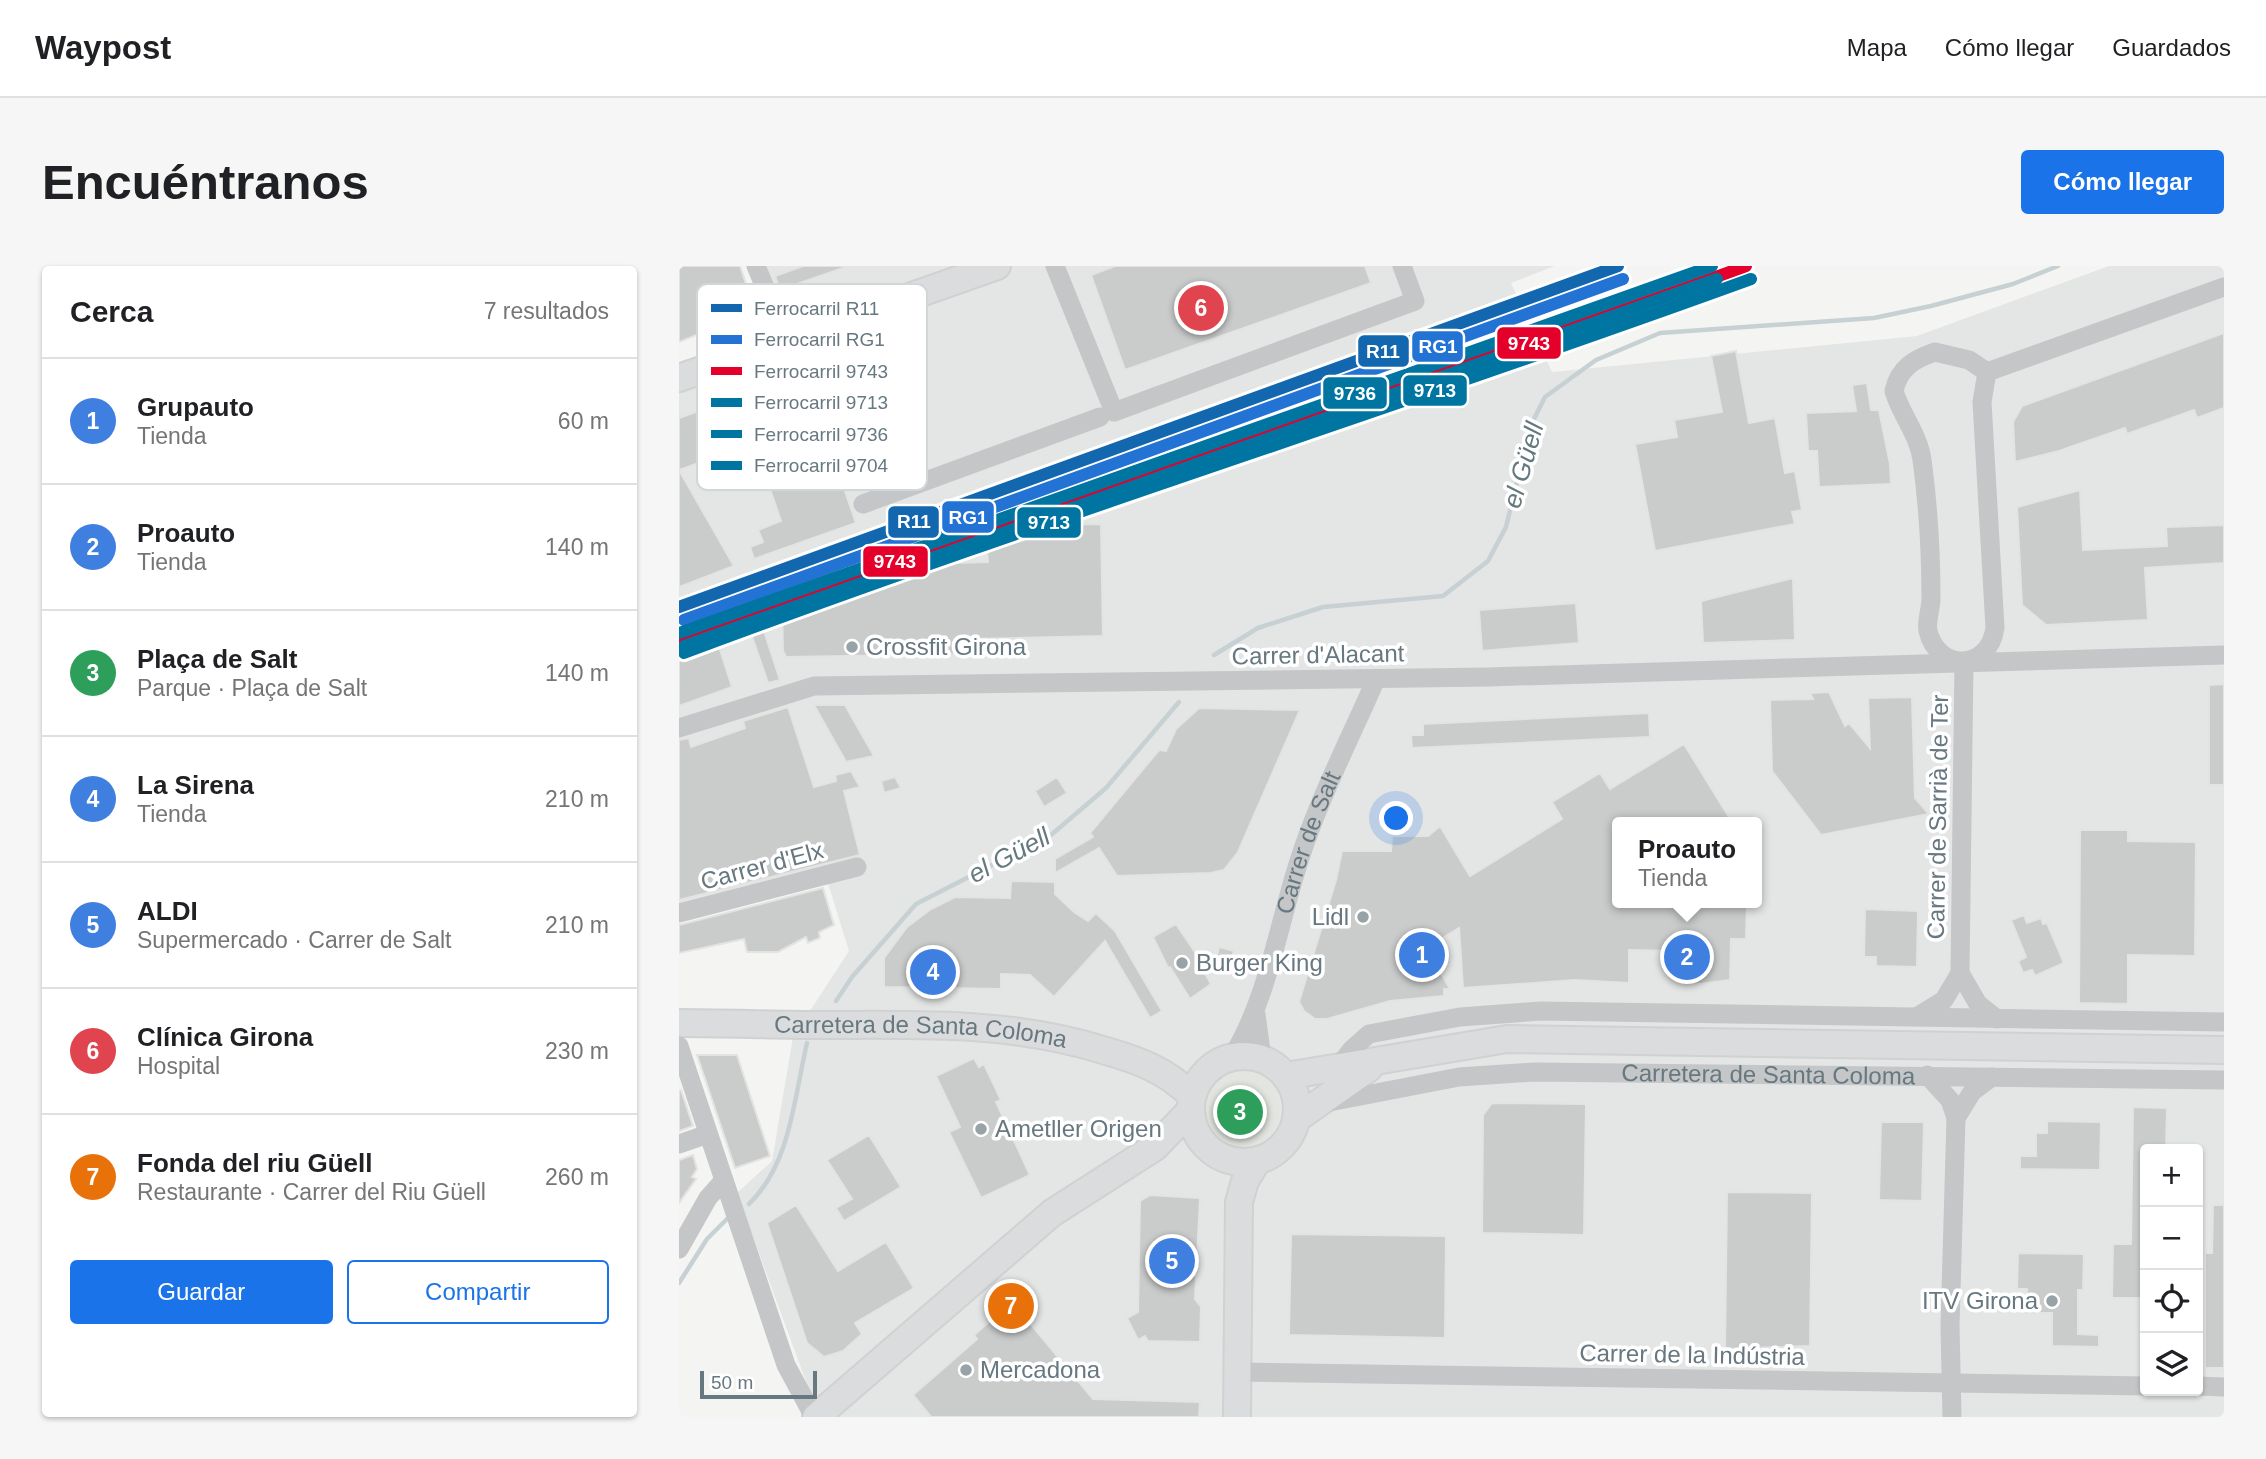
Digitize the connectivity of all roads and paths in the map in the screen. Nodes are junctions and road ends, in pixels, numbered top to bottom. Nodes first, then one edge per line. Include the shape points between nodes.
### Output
1 (756, 266) edge
2 (997, 266) edge
3 (1055, 266) edge
4 (1402, 266) edge
5 (764, 284) edge
6 (2223, 288) edge
7 (927, 291) edge
8 (697, 372) edge
9 (1987, 372) junction
10 (679, 378) edge
11 (1107, 415) junction
12 (927, 481) edge
13 (901, 490) edge
14 (863, 504) dead end
15 (2224, 655) edge
16 (1964, 662) junction
17 (1376, 679) junction
18 (679, 728) edge
19 (857, 867) dead end
20 (679, 913) edge
21 (1960, 973) junction
22 (1256, 1013) junction
23 (1917, 1017) junction
24 (1997, 1019) junction
25 (2224, 1022) edge
26 (679, 1023) edge
27 (679, 1046) edge
28 (2224, 1050) edge
29 (1232, 1056) junction
30 (1262, 1059) junction
31 (1376, 1063) junction
32 (1336, 1070) junction
33 (1286, 1076) junction
34 (1927, 1076) junction
35 (1992, 1077) junction
36 (2224, 1080) edge
37 (1195, 1094) junction
38 (1305, 1112) junction
39 (1956, 1118) junction
40 (708, 1134) junction
41 (679, 1144) edge
42 (1155, 1147) junction
43 (1213, 1151) junction
44 (1257, 1161) junction
45 (724, 1180) junction
46 (1240, 1195) junction
47 (679, 1249) edge
48 (1238, 1373) junction
49 (1952, 1382) junction
50 (2140, 1386) edge
51 (2203, 1387) edge
52 (2224, 1387) edge
53 (815, 1417) edge
54 (1237, 1417) edge
55 (1952, 1417) edge

1 - 5 street
2 - 7 street
3 - 11 street
4 - 11 street via 1415,301
6 - 9 street
8 - 10 street
9 - 16 street, Carrer de Sarrià de Ter via 1982,402 1995,628 1987,650
9 - 16 street, Carrer de Sarrià de Ter via 1969,360 1935,352 1905,367 1894,391 1922,457 1931,600 1928,628 1941,653
11 - 12 street
13 - 14 street
15 - 16 street, Carrer d'Alacant
16 - 17 street, Carrer d'Alacant
16 - 21 street, Carrer de Sarrià de Ter
17 - 18 street, Carrer d'Alacant via 814,686
17 - 22 street, Carrer de Salt via 1299,859
19 - 20 street, Carrer d'Elx
21 - 23 street, Carrer de Sarrià de Ter via 1944,1000
21 - 24 street, Carrer de Sarrià de Ter via 1971,994
22 - 29 street, Carrer de Salt
22 - 30 street, Carrer de Salt
23 - 24 street
23 - 32 street via 1541,1011 1460,1017 1369,1034
24 - 25 street
26 - 37 street, Carretera de Santa Coloma via 955,1025 1025,1030 1076,1041 1157,1068
27 - 40 street
28 - 31 street, Carretera de Santa Coloma via 1507,1039 1416,1052
29 - 30 street
29 - 37 street via 1218,1061
30 - 33 street
31 - 32 street, Carretera de Santa Coloma
31 - 38 street, Carretera de Santa Coloma
32 - 33 street, Carretera de Santa Coloma
33 - 38 street
34 - 35 street, Carretera de Santa Coloma
34 - 38 street, Carretera de Santa Coloma via 1534,1072 1459,1077
34 - 39 street via 1950,1100
35 - 36 street, Carretera de Santa Coloma
35 - 39 street via 1972,1092
37 - 42 street
37 - 43 street via 1195,1130
38 - 44 street via 1283,1145
39 - 49 street
40 - 41 street
40 - 45 street
42 - 43 street
42 - 53 street via 1052,1213
43 - 44 street via 1237,1162
43 - 46 street
44 - 46 street
45 - 47 street via 708,1198
45 - 53 street via 786,1365
46 - 48 street
48 - 49 street, Carrer de la Indústria
48 - 54 street
49 - 50 street, Carrer de la Indústria
49 - 55 street
51 - 52 street

